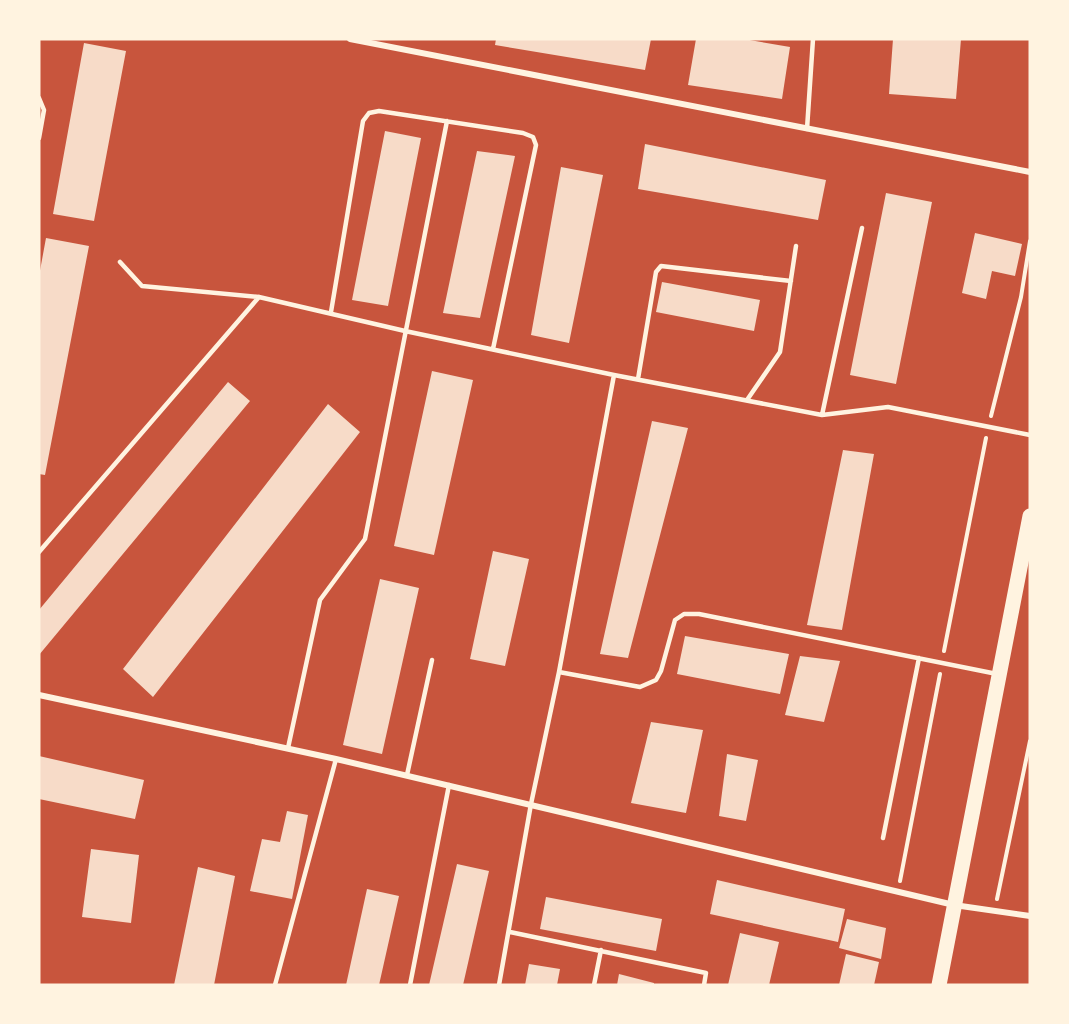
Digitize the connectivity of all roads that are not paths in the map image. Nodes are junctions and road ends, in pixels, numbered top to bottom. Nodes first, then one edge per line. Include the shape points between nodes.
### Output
1 (351, 39) edge
2 (813, 39) edge
3 (39, 98) edge
4 (447, 121) junction
5 (807, 129) junction
6 (39, 138) edge
7 (1030, 172) edge
8 (862, 228) dead end
9 (796, 246) dead end
10 (120, 262) dead end
11 (791, 281) junction
12 (259, 297) junction
13 (331, 312) junction
14 (405, 331) junction
15 (493, 349) junction
16 (614, 375) junction
17 (638, 379) junction
18 (747, 400) junction
19 (822, 415) junction
20 (1030, 435) edge
21 (1030, 516) edge
22 (39, 552) edge
23 (919, 658) junction
24 (432, 660) dead end
25 (559, 672) junction
26 (999, 674) junction
27 (39, 695) edge
28 (288, 748) junction
29 (336, 759) junction
30 (407, 775) junction
31 (449, 785) junction
32 (531, 804) junction
33 (883, 838) dead end
34 (954, 905) junction
35 (1030, 916) edge
36 (510, 932) junction
37 (601, 950) junction
38 (275, 985) edge
39 (410, 985) edge
40 (499, 985) edge
41 (594, 985) edge
42 (704, 985) edge
43 (939, 985) edge

1 - 5 street
2 - 5 lane
3 - 6 lane via 44,110
4 - 13 lane via 379,111 369,113 363,121
4 - 14 lane
4 - 15 lane via 523,133 533,137 536,145
5 - 7 street
8 - 19 lane
9 - 11 lane
10 - 12 lane via 142,286
11 - 17 lane via 661,266 656,272
11 - 18 lane via 780,352
12 - 13 lane
12 - 22 lane
13 - 14 lane
14 - 15 lane
14 - 28 lane via 365,539 320,600
15 - 16 lane
16 - 17 lane
16 - 25 lane
17 - 18 lane
18 - 19 lane
19 - 20 lane via 888,407
21 - 26 main road
23 - 25 lane via 684,614 675,620 662,671 656,680 640,687
23 - 26 lane
23 - 33 lane
24 - 30 lane
25 - 32 lane
26 - 34 main road
27 - 28 street
28 - 29 street
29 - 30 street
29 - 38 lane
30 - 31 street
31 - 32 street
31 - 39 lane
32 - 34 street
32 - 36 lane
34 - 35 street
34 - 43 main road
36 - 37 lane
36 - 40 lane
37 - 41 lane
37 - 42 lane via 706,973

